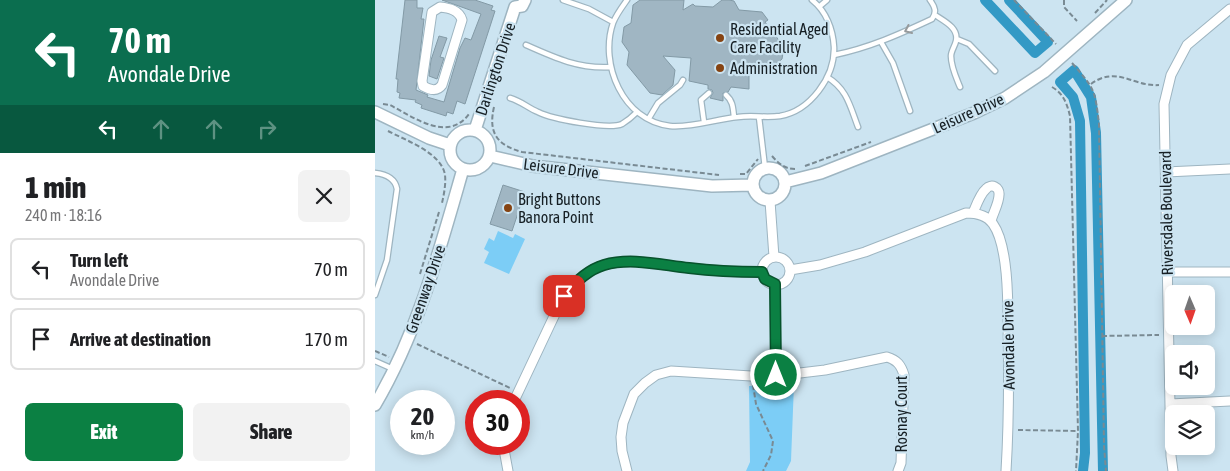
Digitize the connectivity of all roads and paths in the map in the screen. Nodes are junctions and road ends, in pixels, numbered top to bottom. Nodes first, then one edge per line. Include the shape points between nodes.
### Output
1 (525, 0) edge
2 (563, 0) edge
3 (627, 0) edge
4 (812, 0) edge
5 (827, 0) edge
6 (930, 0) edge
7 (1014, 0) edge
8 (1065, 0) edge
9 (1107, 0) edge
10 (1126, 0) edge
11 (450, 4) edge
12 (513, 4) edge
13 (820, 6) junction
14 (1230, 9) edge
15 (1093, 14) dead end
16 (935, 15) junction
17 (1077, 21) dead end
18 (613, 22) junction
19 (957, 39) junction
20 (881, 42) junction
21 (1056, 44) dead end
22 (526, 45) dead end
23 (834, 55) junction
24 (1072, 63) dead end
25 (611, 67) junction
26 (995, 71) dead end
27 (827, 77) junction
28 (683, 80) dead end
29 (1091, 84) junction
30 (1169, 84) junction
31 (960, 87) dead end
32 (1052, 87) dead end
33 (709, 93) dead end
34 (726, 95) dead end
35 (510, 98) dead end
36 (377, 108) edge
37 (471, 110) dead end
38 (910, 111) dead end
39 (637, 112) junction
40 (734, 117) junction
41 (759, 117) junction
42 (649, 118) junction
43 (704, 122) junction
44 (858, 127) dead end
45 (383, 128) dead end
46 (475, 130) junction
47 (870, 142) dead end
48 (451, 145) junction
49 (490, 156) junction
50 (772, 156) dead end
51 (762, 163) junction
52 (463, 169) junction
53 (1230, 169) edge
54 (1166, 172) junction
55 (375, 173) edge
56 (737, 174) dead end
57 (785, 182) junction
58 (752, 186) junction
59 (979, 199) junction
60 (770, 201) junction
61 (996, 206) junction
62 (973, 213) junction
63 (991, 221) junction
64 (774, 257) junction
65 (790, 270) junction
66 (762, 272) junction
67 (1168, 272) junction
68 (1230, 272) edge
69 (420, 274) dead end
70 (775, 284) junction
71 (375, 295) edge
72 (405, 345) junction
73 (375, 351) edge
74 (375, 361) edge
75 (389, 368) junction
76 (776, 375) junction
77 (751, 376) junction
78 (515, 390) edge
79 (520, 390) edge
80 (1230, 402) edge
81 (1170, 404) junction
82 (375, 405) edge
83 (1008, 429) junction
84 (1078, 431) junction
85 (505, 455) edge
86 (508, 471) edge
87 (627, 471) edge
88 (763, 471) edge
89 (897, 471) edge
90 (1005, 471) edge
91 (1076, 471) edge
92 (1106, 471) edge
93 (1173, 471) edge

1 - 12 street via 522,6
2 - 18 lane
3 - 18 lane
4 - 13 lane
5 - 13 lane
6 - 16 lane
7 - 21 path
8 - 17 path via 1064,7
9 - 15 path
10 - 57 street, Leisure Drive via 1044,72 1005,98 821,173
11 - 11 street via 461,16 461,25 442,85 434,90 423,86 422,81 432,12
12 - 46 street, Darlington Drive
13 - 23 lane via 831,29
14 - 30 street, Riversdale Boulevard via 1187,45
16 - 19 lane via 950,25
16 -> 20 lane
18 - 25 lane
19 - 26 lane via 969,44
19 - 31 lane via 951,61
20 - 23 lane
20 - 38 lane via 893,63
22 - 25 lane via 574,64
23 - 27 lane
24 - 29 path
25 - 39 lane via 622,94
27 - 41 lane via 810,101 796,110 780,116
27 - 44 lane via 844,91
28 - 42 lane via 658,103
29 - 30 path via 1108,76 1155,85
29 - 92 path via 1099,124
30 - 54 street, Riversdale Boulevard via 1164,104
32 - 84 path via 1060,92 1070,116
33 - 43 lane via 701,100
34 - 40 lane via 733,106
35 - 39 lane via 551,116 600,125 621,124
36 - 37 path via 390,105 440,128 457,125
36 - 48 street via 429,138
39 - 42 lane
40 - 41 lane
40 - 43 lane
41 - 51 lane
42 - 43 lane via 670,126
45 - 69 path via 430,154 445,174 442,202
46 - 48 street via 460,132
46 - 49 street via 488,140
47 - 50 path via 797,168 781,165
48 - 52 street via 452,159
49 - 52 street via 479,168
49 - 58 street, Leisure Drive via 533,166 712,186
51 - 56 path via 746,174
51 - 57 street via 776,169
51 - 58 street
52 - 72 street, Greenway Drive
53 - 54 street
54 - 67 street, Riversdale Boulevard
55 - 71 lane via 392,179 397,185 397,192 387,260
57 - 60 street via 782,194
58 - 60 street via 761,199
59 - 61 street
59 - 61 street via 986,188 995,187 999,192
59 - 62 street
60 - 64 street
61 - 63 street
62 - 63 street
62 - 65 street via 843,259
63 - 83 street, Avondale Drive via 998,236 1007,277
64 - 65 street via 783,259
64 - 66 street via 767,260
65 - 70 street via 786,280
66 - 70 street via 765,279
66 - 79 street via 619,262 587,273 564,296
67 - 68 street
67 - 81 street, Riversdale Boulevard
70 - 76 street
72 - 75 street, Greenway Drive
72 - 78 path via 415,349 417,344
73 - 75 path via 389,357
74 - 75 lane
75 - 82 street, Greenway Drive
76 - 77 street
76 - 89 street, Rosnay Court via 825,370 879,357 894,359 902,369 904,382 901,463
77 - 87 street via 671,371 645,383 634,394 623,423 622,451
77 - 88 path via 756,404 773,441 771,455
80 - 81 street
81 - 93 street, Riversdale Boulevard
83 - 84 path
83 - 90 street, Avondale Drive
84 - 91 path
85 - 86 street

